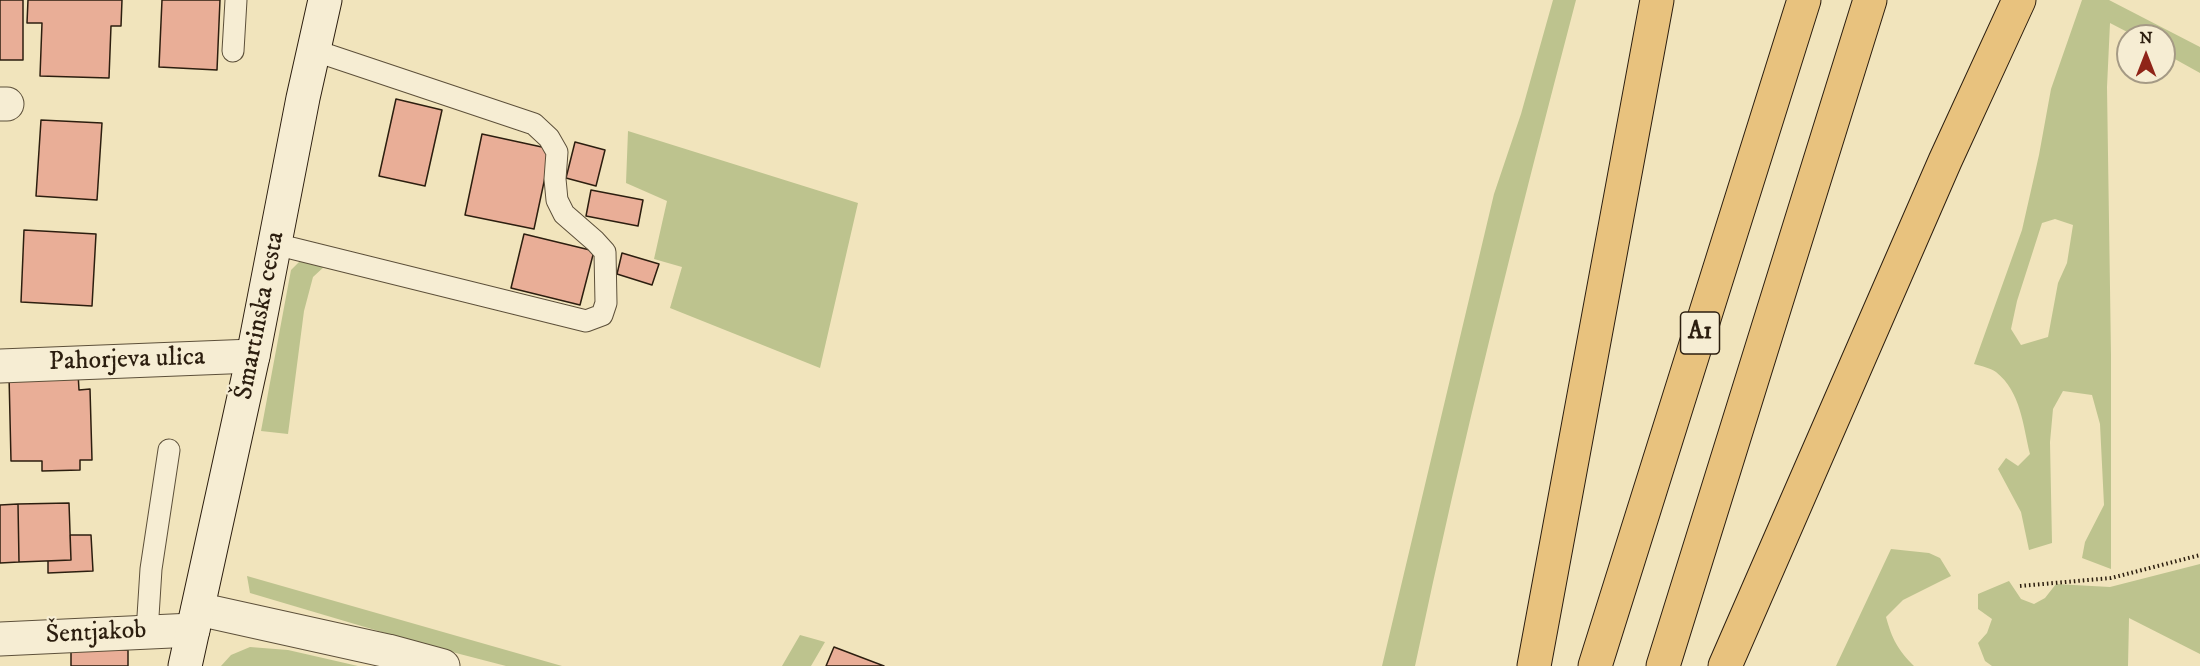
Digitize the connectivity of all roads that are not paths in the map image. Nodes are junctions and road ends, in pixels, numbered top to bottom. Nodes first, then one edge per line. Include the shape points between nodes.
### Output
1 (236, 0) edge
2 (325, 0) edge
3 (1657, 0) edge
4 (1804, 0) edge
5 (1870, 0) edge
6 (2019, 0) edge
7 (313, 50) junction
8 (233, 51) dead end
9 (275, 244) junction
10 (253, 356) junction
11 (0, 366) edge
12 (169, 450) dead end
13 (195, 619) junction
14 (147, 632) junction
15 (0, 639) edge
16 (185, 666) edge
17 (443, 666) edge
18 (1534, 666) edge
19 (1596, 666) edge
20 (1663, 666) edge
21 (1725, 666) edge

1 - 8 lane
2 - 7 street, Šmartinska cesta
3 - 18 highway
4 - 19 highway, A1
5 - 20 highway
6 - 21 highway
7 - 9 street, Šmartinska cesta
7 - 9 lane via 534,124 549,138 556,152 556,200 564,214 605,252 606,303 602,315 586,321
9 - 10 street, Šmartinska cesta
10 - 11 street, Pahorjeva ulica
10 - 13 street, Šmartinska cesta
12 - 14 lane via 151,569
13 - 14 street, Šentjakob
13 - 16 street, Šmartinska cesta
13 - 17 street, Šentjakob via 388,651
14 - 15 street, Šentjakob

